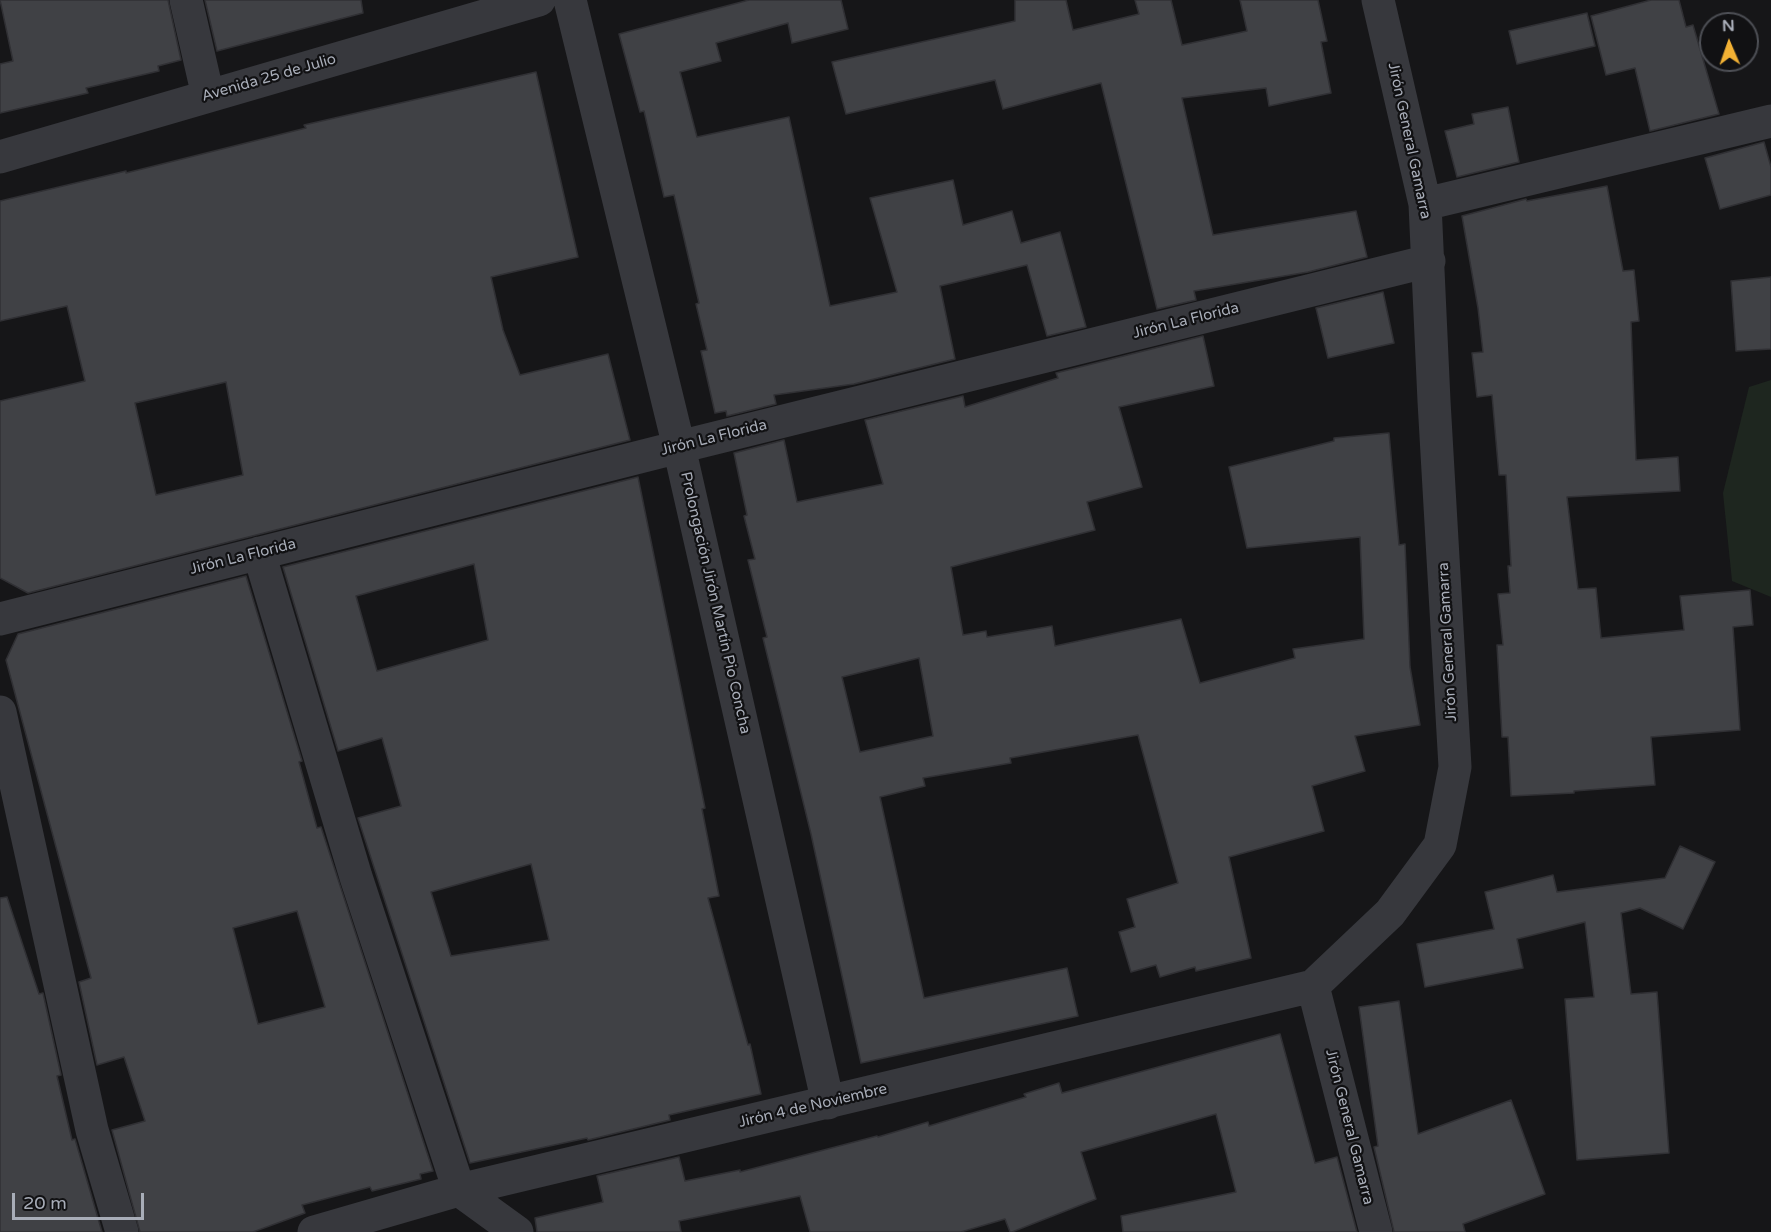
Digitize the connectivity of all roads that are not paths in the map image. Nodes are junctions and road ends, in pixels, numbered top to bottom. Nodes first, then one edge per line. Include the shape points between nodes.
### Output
1 (186, 0) edge
2 (539, 0) edge
3 (570, 0) edge
4 (1378, 0) edge
5 (208, 96) junction
6 (1771, 121) edge
7 (0, 157) edge
8 (1425, 204) junction
9 (1429, 261) junction
10 (679, 447) junction
11 (259, 553) junction
12 (0, 619) edge
13 (0, 712) edge
14 (1313, 986) junction
15 (828, 1103) junction
16 (459, 1191) junction
17 (122, 1232) edge
18 (314, 1232) edge
19 (517, 1232) edge
20 (1376, 1232) edge

1 - 5 street
2 - 5 street, Avenida 25 de Julio
3 - 10 street, Prolongación Jirón Martín Pio Concha
4 - 8 street, Jirón General Gamarra
5 - 7 street, Avenida 25 de Julio
6 - 8 street
8 - 9 street, Jirón General Gamarra
9 - 10 street, Jirón La Florida
9 - 14 street, Jirón General Gamarra via 1455,767 1440,845 1390,913
10 - 11 street, Jirón La Florida
10 - 15 street, Prolongación Jirón Martín Pio Concha
11 - 12 street, Jirón La Florida
11 - 16 street via 356,877
13 - 17 street via 92,1130
14 - 15 street, Jirón 4 de Noviembre
14 - 20 street, Jirón General Gamarra
15 - 16 street, Jirón 4 de Noviembre
16 - 18 street, Jirón 4 de Noviembre
16 - 19 street

